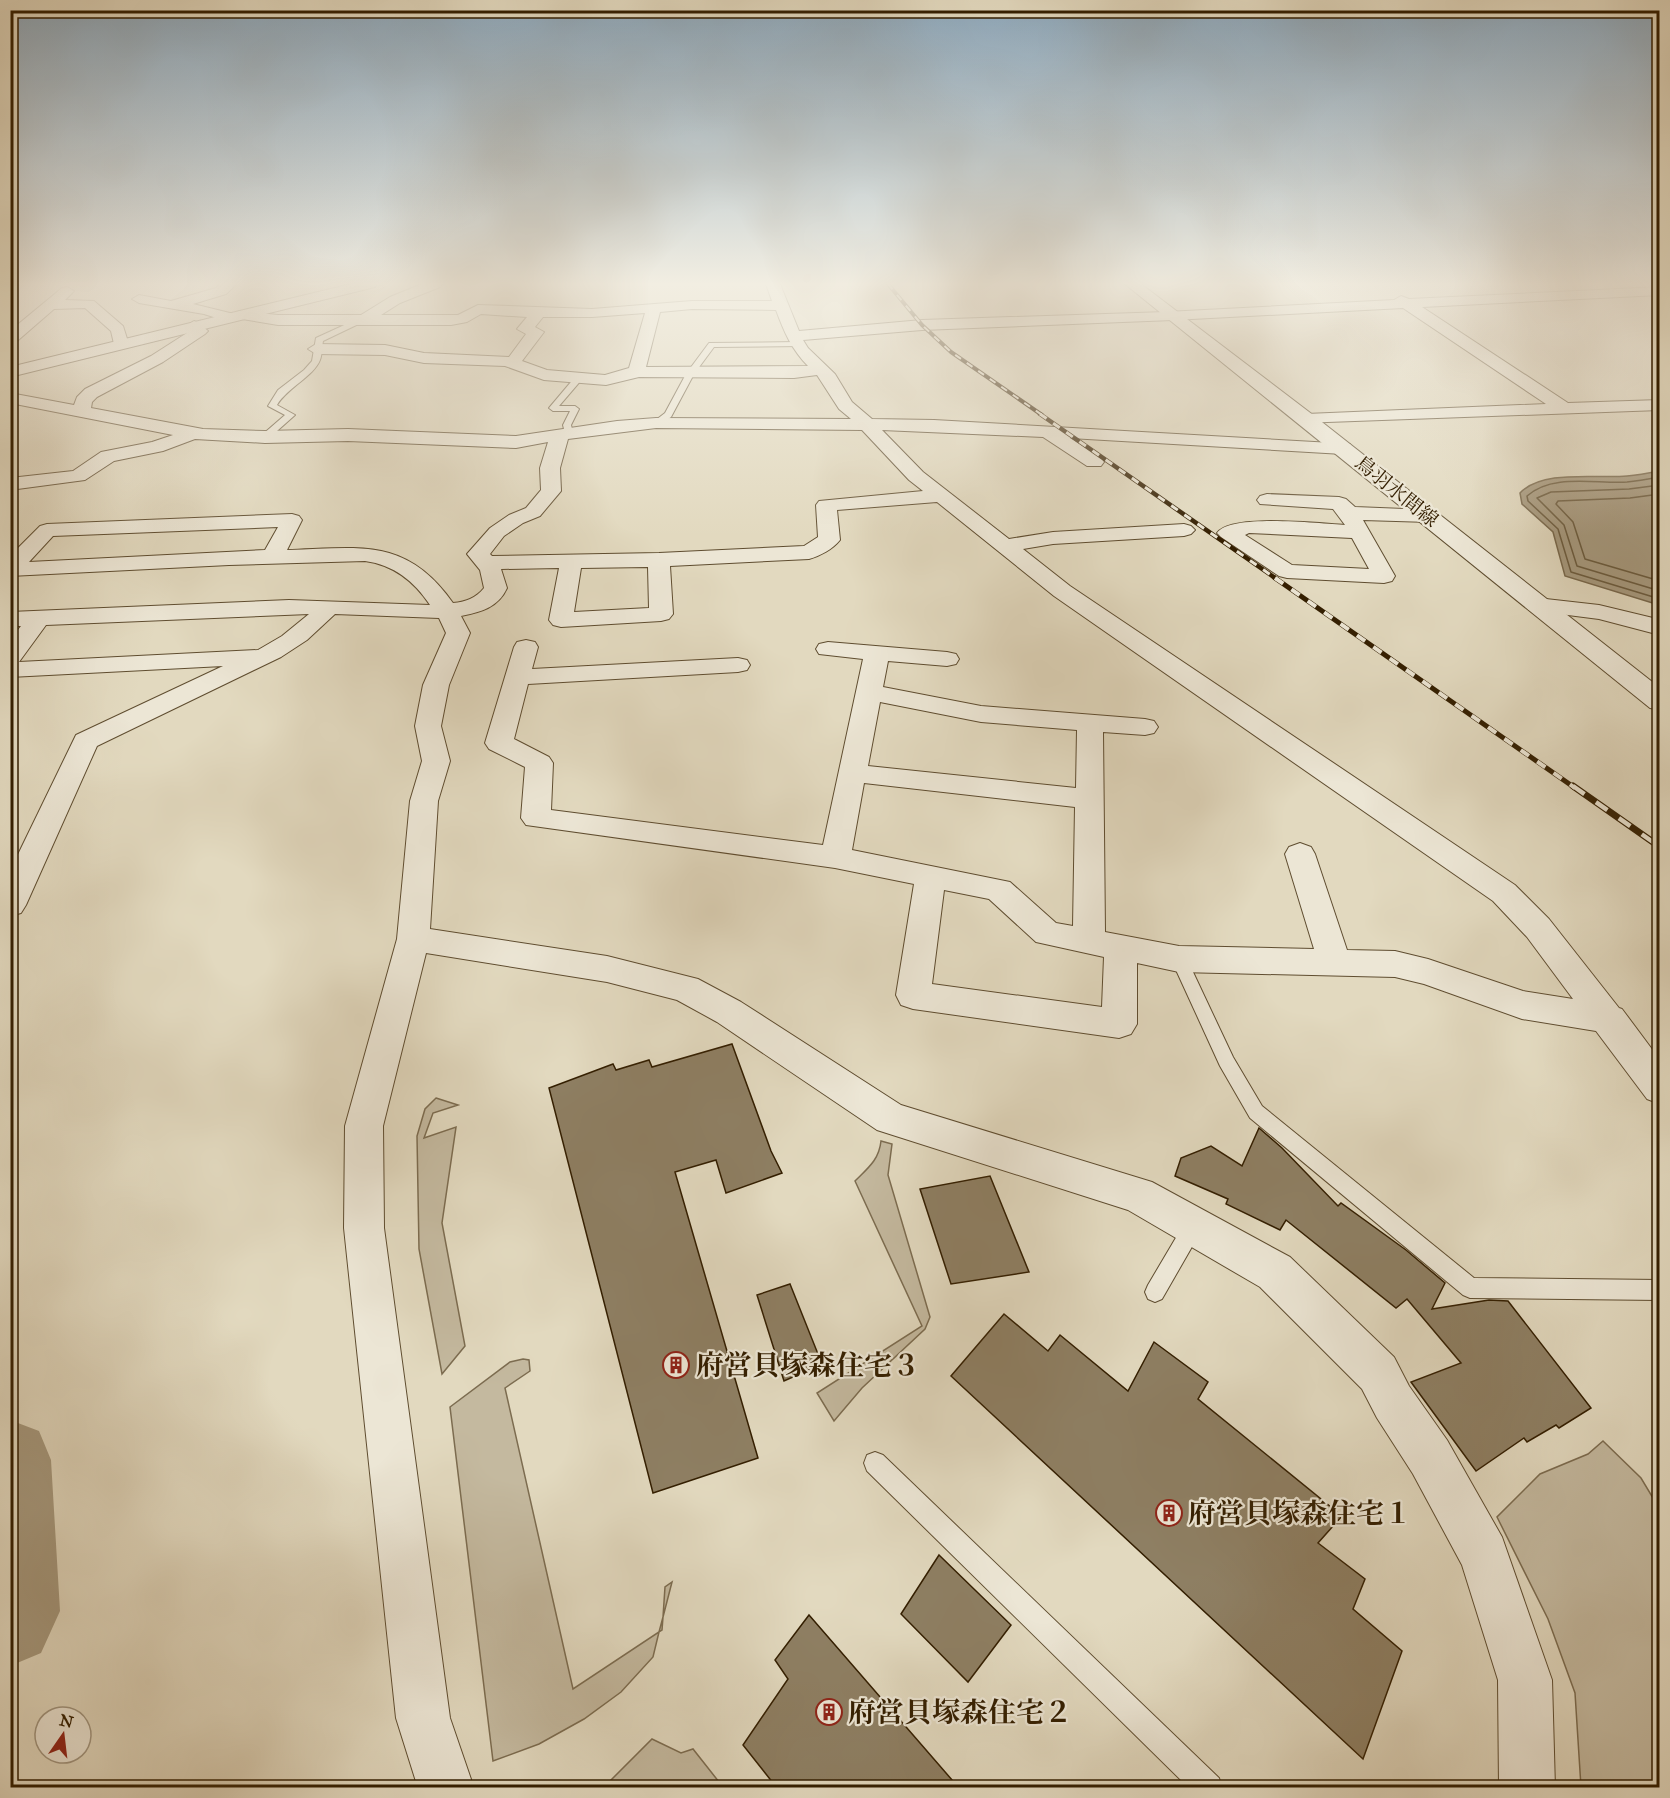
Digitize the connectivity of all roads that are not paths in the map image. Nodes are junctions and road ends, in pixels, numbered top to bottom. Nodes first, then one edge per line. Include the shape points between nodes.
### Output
1 (27, 368) edge
2 (140, 368) edge
3 (310, 368) edge
4 (525, 368) edge
5 (637, 368) edge
6 (695, 368) edge
7 (1241, 368) edge
8 (1503, 368) edge
9 (819, 370) joint
10 (10, 372) edge
11 (636, 372) junction
12 (690, 374) junction
13 (579, 378) junction
14 (10, 398) edge
15 (1659, 405) edge
16 (1565, 409) junction
17 (82, 412) junction
18 (1308, 420) junction
19 (1203, 422) dead end
20 (1277, 422) dead end
21 (656, 423) junction
22 (867, 425) junction
23 (1049, 432) junction
24 (193, 433) junction
25 (1082, 433) junction
26 (564, 434) junction
27 (265, 437) junction
28 (1343, 448) junction
29 (1094, 462) dead end
30 (10, 484) edge
31 (941, 496) junction
32 (1267, 500) dead end
33 (1429, 516) junction
34 (1354, 522) junction
35 (1184, 530) dead end
36 (1004, 546) junction
37 (272, 557) junction
38 (659, 560) junction
39 (571, 562) junction
40 (488, 563) junction
41 (10, 569) edge
42 (1537, 605) junction
43 (329, 607) junction
44 (448, 611) junction
45 (39, 618) junction
46 (10, 619) edge
47 (1659, 628) edge
48 (526, 647) dead end
49 (828, 649) dead end
50 (877, 653) junction
51 (10, 657) edge
52 (263, 657) junction
53 (947, 659) dead end
54 (738, 665) dead end
55 (10, 670) edge
56 (518, 677) junction
57 (869, 692) junction
58 (1659, 702) edge
59 (1090, 722) junction
60 (1145, 727) dead end
61 (852, 773) junction
62 (1090, 799) junction
63 (1300, 854) dead end
64 (835, 857) junction
65 (931, 876) junction
66 (15, 887) edge
67 (413, 939) junction
68 (1105, 945) junction
69 (1179, 958) junction
70 (1335, 963) junction
71 (1610, 1019) junction
72 (1659, 1088) edge
73 (1195, 1224) junction
74 (1659, 1290) edge
75 (1155, 1292) dead end
76 (875, 1463) dead end
77 (446, 1788) edge
78 (1209, 1788) edge
79 (1527, 1788) edge

1 - 10 street
2 - 17 street via 91,393 83,401
3 - 27 lane via 281,392 272,406 291,414
4 - 13 street via 544,375
5 - 11 street
6 - 12 lane
7 - 18 street, 鳥羽水間線
8 - 16 street
9 - 12 street
9 - 22 street via 829,378 845,405
11 - 12 street
11 - 13 street via 606,380
12 - 21 lane via 668,415
13 - 26 lane via 553,408 575,409
14 - 17 street
15 - 16 street
16 - 18 street
17 - 24 street
18 - 20 street
18 - 28 street, 鳥羽水間線
19 - 25 street via 1091,426
21 - 22 street
21 - 26 street
22 - 23 street
22 - 31 street via 909,470
23 - 25 street
23 - 29 street
24 - 27 street
24 - 30 street via 156,447 108,456 78,476
25 - 28 street
26 - 27 street via 516,442 348,435
26 - 40 street via 550,468 551,491 533,512 497,532 478,554
28 - 33 street, 鳥羽水間線
31 - 36 street
31 - 38 street via 826,505 829,540 809,552
32 - 34 street via 1339,503
33 - 34 street
33 - 42 street, 鳥羽水間線
34 - 34 street via 1384,576 1287,571 1228,533 1244,519
35 - 36 street via 1053,538
36 - 71 street via 1062,591 1504,893 1538,928
37 - 41 street
37 - 41 street via 292,520 47,530
37 - 44 street via 369,555 399,563 415,574
38 - 39 street
38 - 39 street via 661,614 561,620
39 - 40 street
40 - 44 street via 496,582 488,599
42 - 47 street via 1570,605
42 - 58 street, 鳥羽水間線
43 - 44 street
43 - 45 street
43 - 52 street via 288,644
44 - 67 street via 458,633 436,684 428,726 436,761 424,801
45 - 46 street
45 - 51 street
48 - 56 street
49 - 50 street
50 - 53 street
50 - 57 street
52 - 55 street
52 - 66 street via 86,741
54 - 56 street
56 - 64 street via 499,742 539,763 536,818
57 - 59 street via 981,714
57 - 61 street
59 - 60 street
59 - 62 street
61 - 62 street
61 - 64 street
62 - 68 street
63 - 70 street
64 - 65 street
65 - 68 street via 999,890 1047,933
65 - 68 street via 913,994 1119,1024
67 - 73 street via 607,969 686,990 729,1012 890,1118 1138,1195
67 - 77 street via 364,1126 364,1228 423,1718
68 - 69 street
69 - 70 street
69 - 74 lane via 1226,1061 1256,1112 1470,1288
70 - 71 street via 1395,964 1522,1005
71 - 72 street
73 - 75 lane
73 - 79 street via 1275,1272 1378,1373 1430,1457 1484,1555 1525,1680
76 - 78 lane

